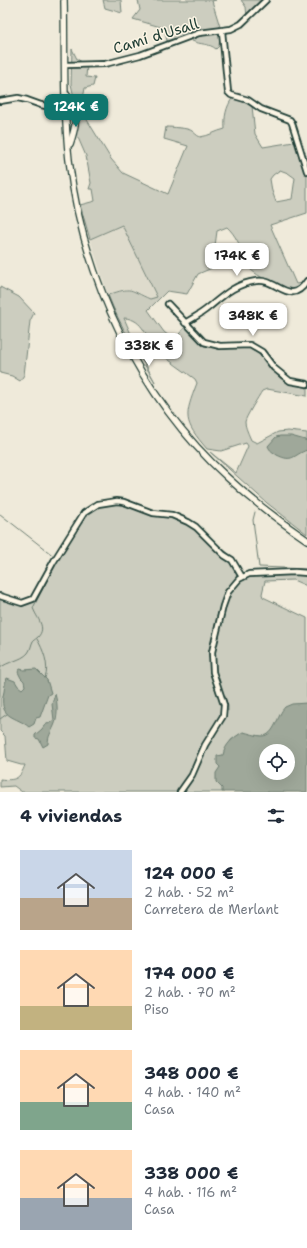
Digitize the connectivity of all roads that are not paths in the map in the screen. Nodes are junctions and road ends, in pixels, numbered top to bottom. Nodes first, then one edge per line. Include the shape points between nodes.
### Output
1 (64, 0) edge
2 (266, 0) edge
3 (222, 31) junction
4 (66, 65) junction
5 (66, 93) junction
6 (0, 101) edge
7 (66, 110) junction
8 (74, 114) junction
9 (68, 148) junction
10 (307, 171) edge
11 (307, 281) edge
12 (168, 304) dead end
13 (185, 323) junction
14 (307, 384) edge
15 (307, 540) edge
16 (307, 573) edge
17 (242, 577) junction
18 (0, 596) edge
19 (180, 792) edge

1 - 4 main road
2 - 3 street, Camí d'Usall via 241,24
3 - 4 street, Camí d'Usall via 199,33 140,55 105,64
3 - 10 street via 228,92 290,120
4 - 5 main road
5 - 7 main road
5 - 8 main road
6 - 7 street via 18,98
7 - 8 main road
7 - 9 main road
8 - 9 main road
9 - 15 main road via 77,206 89,255 110,311 143,373 169,411 213,464 256,503
11 - 13 street via 296,292 287,292 262,280 235,286 209,308
12 - 13 street
13 - 14 street via 199,338 210,345 242,344 256,348 290,381
16 - 17 street via 254,573
17 - 18 street via 232,560 188,522 172,515 153,513 117,501 98,504 84,513 33,599 22,603
17 - 19 street via 225,598 212,652 213,672 224,705 223,716 205,745 192,775

